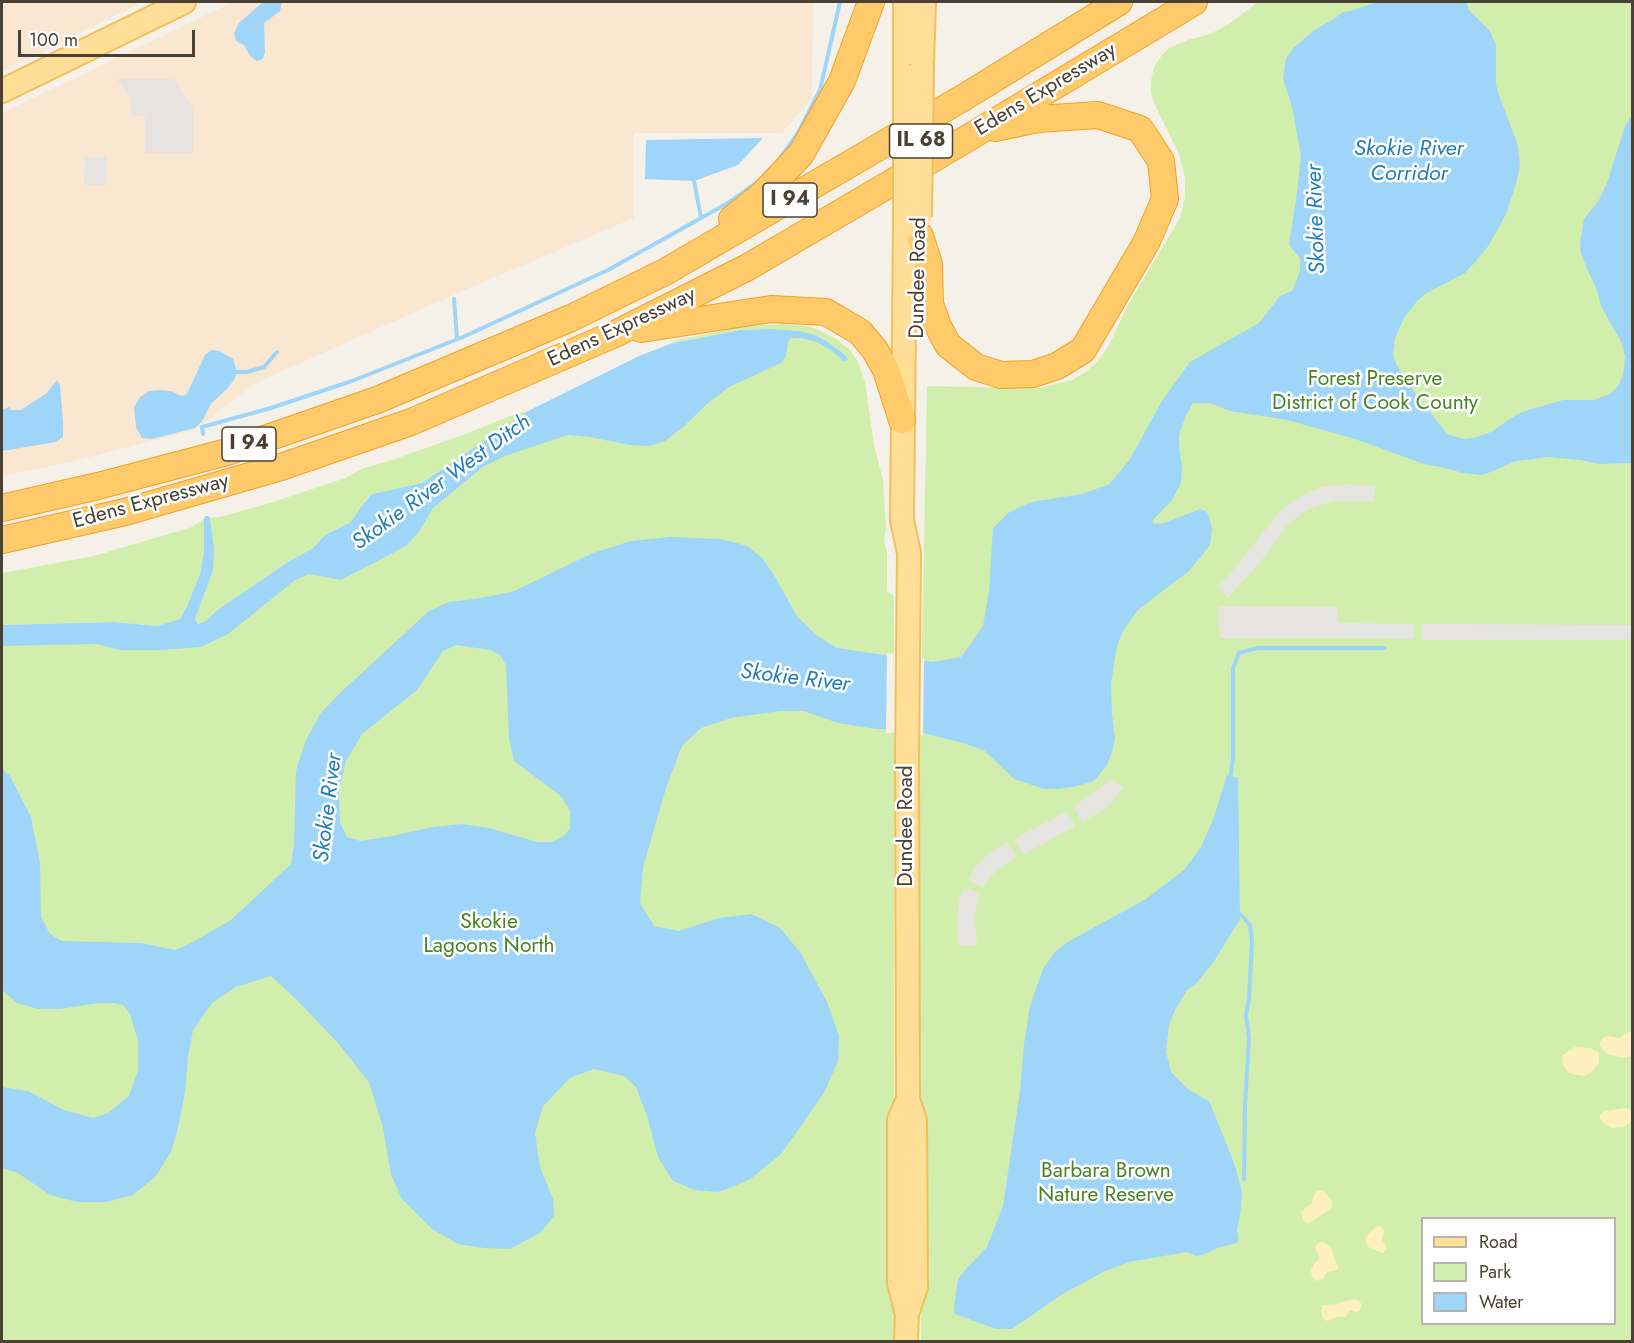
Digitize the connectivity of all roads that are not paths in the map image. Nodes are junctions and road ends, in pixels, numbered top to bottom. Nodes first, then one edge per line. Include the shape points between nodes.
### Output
1 (184, 2) edge
2 (871, 2) edge
3 (905, 2) edge
4 (924, 2) edge
5 (1194, 2) edge
6 (1116, 3) edge
7 (913, 69) junction
8 (2, 91) edge
9 (974, 133) junction
10 (915, 227) junction
11 (665, 272) junction
12 (616, 333) junction
13 (902, 420) junction
14 (2, 508) edge
15 (2, 540) edge
16 (909, 553) junction
17 (906, 1341) edge

1 - 8 main road
2 - 11 highway via 842,81 801,154 762,195
3 - 7 main road, Dundee Road
4 - 7 main road, Dundee Road
5 - 9 highway, Edens Expressway / I 94
6 - 11 highway, Edens Expressway / I 94
7 - 10 main road, Dundee Road, bridge
9 - 10 highway via 1038,119 1098,115 1140,129 1161,161 1165,199 1146,243 1083,350 1057,366 1033,374 1001,375 976,367 948,345 938,326 930,304 929,264
9 - 12 highway, Edens Expressway / I 94 via 748,267
10 - 13 main road, Dundee Road
10 - 16 main road, Dundee Road via 918,516
11 - 14 highway, Edens Expressway / I 94 via 572,318 377,400 227,452
12 - 13 highway via 771,309 826,312 860,332 875,350 886,370
12 - 15 highway, Edens Expressway / I 94 via 411,422 299,460 125,512
13 - 16 main road, Dundee Road via 902,520
16 - 17 main road, Dundee Road via 908,1098 899,1120 899,1283 906,1314

